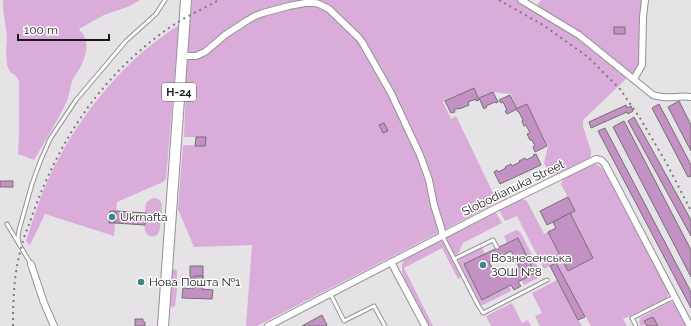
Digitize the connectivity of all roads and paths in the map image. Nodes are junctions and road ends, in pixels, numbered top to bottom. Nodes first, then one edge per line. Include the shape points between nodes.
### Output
1 (165, 0) edge
2 (186, 0) edge
3 (521, 0) edge
4 (645, 0) edge
5 (182, 56) junction
6 (634, 79) junction
7 (691, 98) edge
8 (7, 224) dead end
9 (442, 235) junction
10 (19, 244) junction
11 (496, 247) dead end
12 (454, 259) junction
13 (391, 262) junction
14 (31, 264) joint
15 (547, 280) dead end
16 (330, 293) junction
17 (674, 297) junction
18 (54, 326) edge
19 (163, 326) edge
20 (268, 326) edge
21 (385, 326) edge
22 (425, 326) edge
23 (636, 326) edge
24 (690, 326) edge

1 - 10 lane via 156,14 126,41 76,100 50,139 32,184 19,230
2 - 5 main road, Н-24
3 - 6 street via 579,36
4 - 6 street via 642,65
5 - 9 street via 196,56 205,52 225,35 263,13 310,2 329,9 362,42 395,101 429,180
5 - 19 main road, Н-24
6 - 7 street via 658,97
8 - 10 lane
9 - 12 lane
9 - 13 street, Slobodianuka Street
9 - 17 street, Slobodianuka Street via 599,159 605,164
10 - 14 lane
11 - 12 lane via 493,240
12 - 15 lane via 483,313
13 - 16 street, Slobodianuka Street
13 - 22 street
14 - 18 street
16 - 20 street, Slobodianuka Street
16 - 21 lane via 344,321 374,306
17 - 23 lane via 632,318
17 - 24 street, Slobodianuka Street

